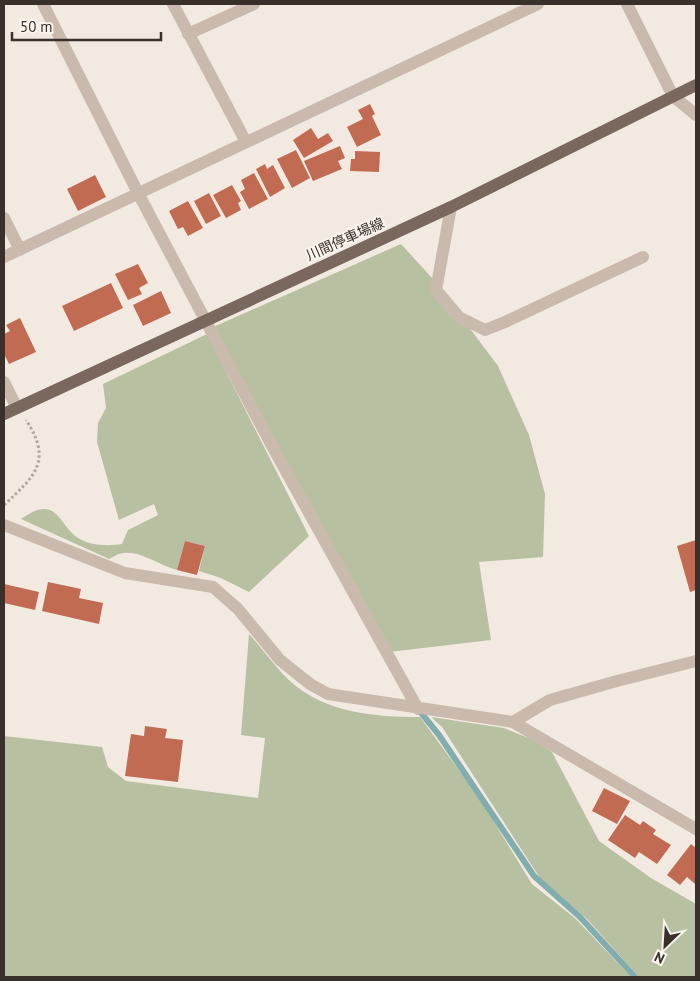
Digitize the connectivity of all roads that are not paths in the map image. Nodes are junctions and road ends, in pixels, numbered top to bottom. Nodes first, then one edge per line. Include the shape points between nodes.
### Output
1 (43, 4) edge
2 (173, 4) edge
3 (254, 4) edge
4 (538, 4) edge
5 (627, 4) edge
6 (188, 34) junction
7 (696, 85) edge
8 (673, 96) junction
9 (696, 115) edge
10 (246, 142) junction
11 (138, 193) junction
12 (451, 207) junction
13 (4, 218) edge
14 (20, 250) junction
15 (4, 257) edge
16 (643, 257) dead end
17 (205, 319) junction
18 (4, 382) edge
19 (17, 408) junction
20 (4, 414) edge
21 (4, 525) edge
22 (696, 661) edge
23 (418, 709) junction
24 (513, 722) junction
25 (696, 829) edge

1 - 11 street
2 - 6 street
3 - 6 street
4 - 10 street
5 - 8 street
6 - 10 street
7 - 8 main road, 川間停車場線
8 - 9 street
8 - 12 main road, 川間停車場線
10 - 11 street
11 - 14 street
11 - 17 street
12 - 16 street via 436,290 459,317 486,330
12 - 17 main road, 川間停車場線
13 - 14 street
14 - 15 street
17 - 19 main road, 川間停車場線
17 - 23 street
18 - 19 street
19 - 20 main road, 川間停車場線
21 - 23 street via 125,573 212,587 238,609 280,660 322,691
22 - 24 street via 550,700
23 - 24 street
24 - 25 street

